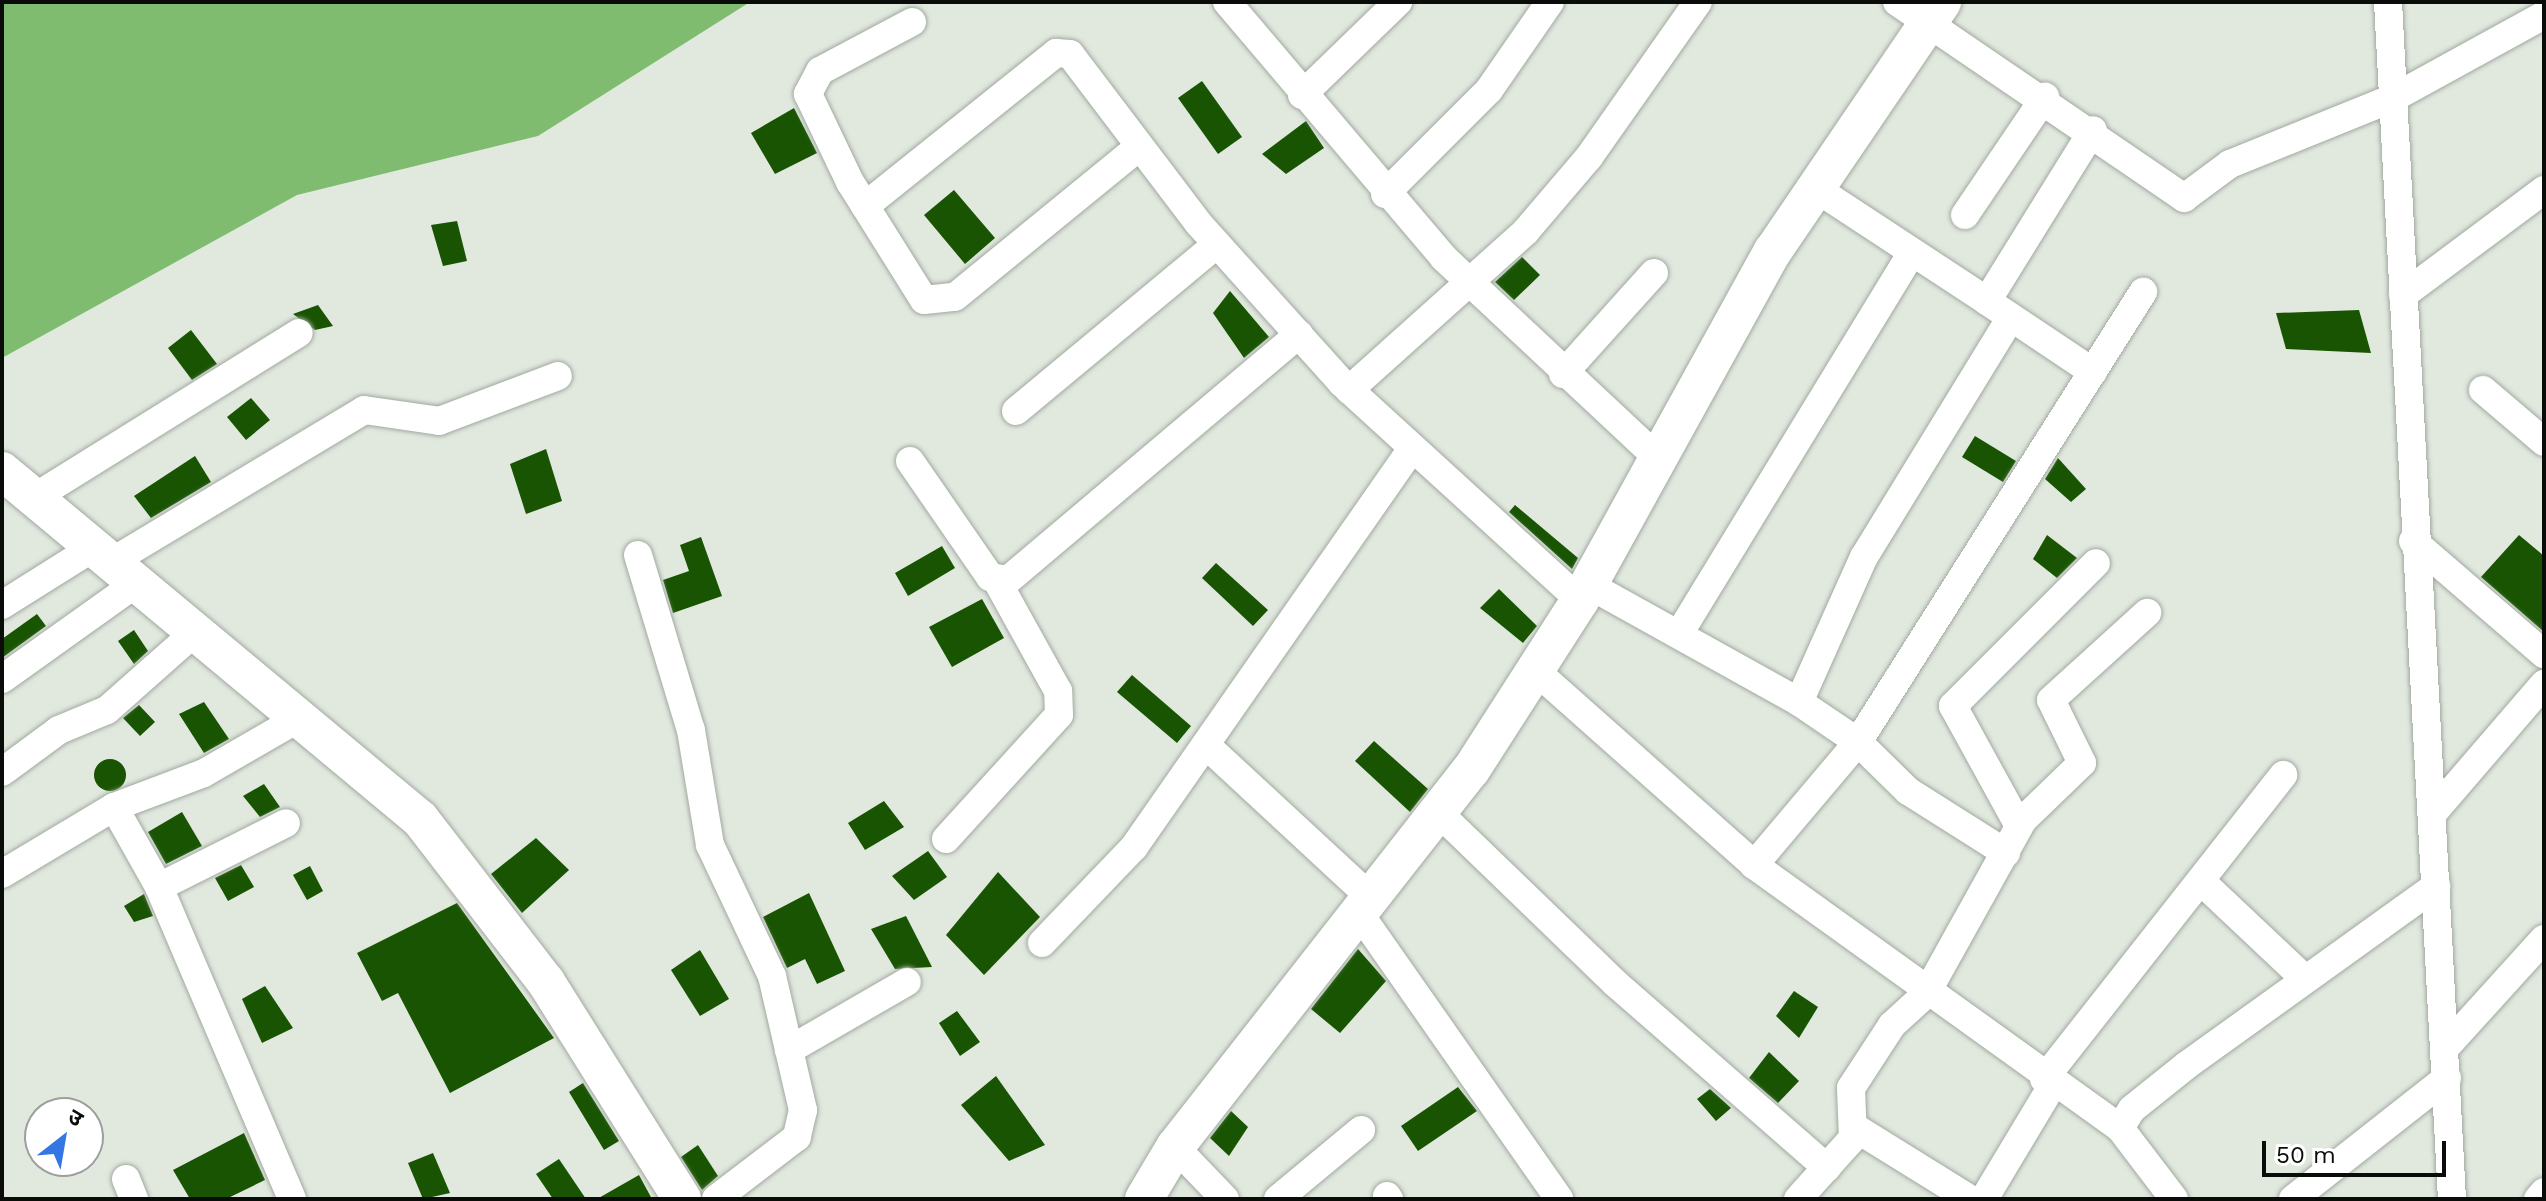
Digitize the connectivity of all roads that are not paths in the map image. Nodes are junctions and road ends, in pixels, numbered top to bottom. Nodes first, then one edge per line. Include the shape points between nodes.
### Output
1 (1228, 2) edge
2 (1398, 2) edge
3 (1550, 2) edge
4 (1698, 2) edge
5 (2388, 2) edge
6 (1922, 9) edge
7 (2544, 15) edge
8 (912, 22) dead end
9 (1302, 95) junction
10 (2045, 97) junction
11 (2393, 98) junction
12 (2093, 130) junction
13 (1139, 147) junction
14 (1815, 188) junction
15 (2544, 190) edge
16 (1385, 194) junction
17 (865, 206) junction
18 (1965, 215) dead end
19 (1217, 244) junction
20 (1912, 252) junction
21 (1654, 273) dead end
22 (1470, 283) junction
23 (2143, 292) dead end
24 (2403, 295) junction
25 (1987, 301) junction
26 (2010, 319) junction
27 (299, 333) dead end
28 (1299, 334) junction
29 (2093, 372) junction
30 (1563, 374) junction
31 (558, 376) dead end
32 (1349, 390) junction
33 (2483, 390) dead end
34 (1016, 411) dead end
35 (2544, 442) edge
36 (1411, 450) junction
37 (1658, 458) junction
38 (910, 461) dead end
39 (2, 471) edge
40 (32, 499) junction
41 (2413, 541) junction
42 (638, 555) dead end
43 (2096, 563) dead end
44 (111, 566) junction
45 (997, 581) junction
46 (1585, 593) junction
47 (2, 605) edge
48 (2147, 613) dead end
49 (194, 633) junction
50 (1679, 634) junction
51 (2544, 654) edge
52 (1537, 672) junction
53 (2, 679) edge
54 (2544, 684) edge
55 (1799, 702) junction
56 (294, 721) junction
57 (1858, 742) junction
58 (1206, 745) junction
59 (2, 772) edge
60 (2283, 775) dead end
61 (114, 807) junction
62 (1439, 813) junction
63 (2432, 814) junction
64 (286, 823) dead end
65 (2019, 826) junction
66 (946, 839) dead end
67 (2006, 853) junction
68 (1754, 865) junction
69 (2, 874) edge
70 (2203, 883) junction
71 (2436, 886) junction
72 (159, 887) junction
73 (1365, 906) junction
74 (2544, 939) edge
75 (1042, 943) dead end
76 (2305, 979) junction
77 (907, 982) dead end
78 (1926, 994) junction
79 (2445, 1048) junction
80 (789, 1050) junction
81 (2447, 1078) junction
82 (2048, 1081) junction
83 (2120, 1128) junction
84 (1857, 1129) junction
85 (1361, 1130) dead end
86 (1175, 1147) junction
87 (1827, 1168) junction
88 (2544, 1192) edge
89 (292, 1199) edge
90 (682, 1199) edge
91 (716, 1199) edge
92 (1144, 1199) edge
93 (1225, 1199) edge
94 (1278, 1199) edge
95 (1559, 1199) edge
96 (1798, 1199) edge
97 (1970, 1199) edge
98 (1984, 1199) edge
99 (2174, 1199) edge
100 (2293, 1199) edge
101 (2452, 1199) edge
102 (2538, 1199) edge

1 - 9 street
2 - 9 street
3 - 16 street via 1489,90
4 - 22 street via 1562,191
5 - 11 street
6 - 10 street
6 - 14 street
7 - 11 street
8 - 17 street via 820,71 808,85 824,135
9 - 16 street
10 - 12 street
10 - 18 street
11 - 12 street via 2230,164 2184,198 2136,170
11 - 24 street
12 - 25 street
13 - 17 street via 1078,63 1056,53
13 - 17 street via 946,303 916,295
13 - 19 street
14 - 20 street
14 - 37 street via 1705,365
15 - 24 street
16 - 22 street
19 - 28 street
19 - 34 street
20 - 25 street
20 - 50 street
21 - 30 street
22 - 30 street
22 - 32 street
23 - 29 street
24 - 41 street
25 - 26 street
26 - 29 street
26 - 55 street via 1864,557
27 - 40 street
28 - 32 street
28 - 45 street via 1062,538
29 - 57 street
30 - 37 street
31 - 44 street via 439,421 364,410
32 - 36 street
33 - 35 street
36 - 46 street
36 - 58 street
37 - 46 street
38 - 45 street
39 - 40 street
40 - 44 street
41 - 51 street
41 - 63 street
42 - 80 street via 691,730 710,845 772,976
43 - 65 street via 1953,706
44 - 47 street
44 - 49 street
44 - 53 street
45 - 66 street via 1053,680 1059,715
46 - 50 street
46 - 52 street
48 - 65 street via 2051,700 2082,763
49 - 56 street
49 - 59 street via 107,710 59,730
50 - 55 street
52 - 62 street
52 - 68 street
54 - 63 street
55 - 57 street
56 - 61 street via 204,773
56 - 90 street via 364,769 439,840 546,982
57 - 67 street via 1908,791
57 - 68 street
58 - 73 street
58 - 75 street via 1134,847
60 - 70 street
61 - 69 street
61 - 72 street
62 - 73 street
62 - 87 street via 1615,983
63 - 71 street
64 - 72 street
65 - 67 street
67 - 78 street
68 - 78 street
70 - 76 street
70 - 82 street
71 - 76 street
71 - 79 street
72 - 89 street
73 - 86 street
73 - 95 street
74 - 79 street
76 - 83 street via 2132,1109
77 - 80 street
78 - 82 street
78 - 84 street via 1892,1025 1851,1088
79 - 81 street
80 - 91 street via 802,1131
81 - 100 street
81 - 101 street
82 - 83 street
82 - 98 street
83 - 99 street
84 - 87 street
84 - 97 street
85 - 94 street
86 - 92 street
86 - 93 street
87 - 96 street
88 - 102 street

